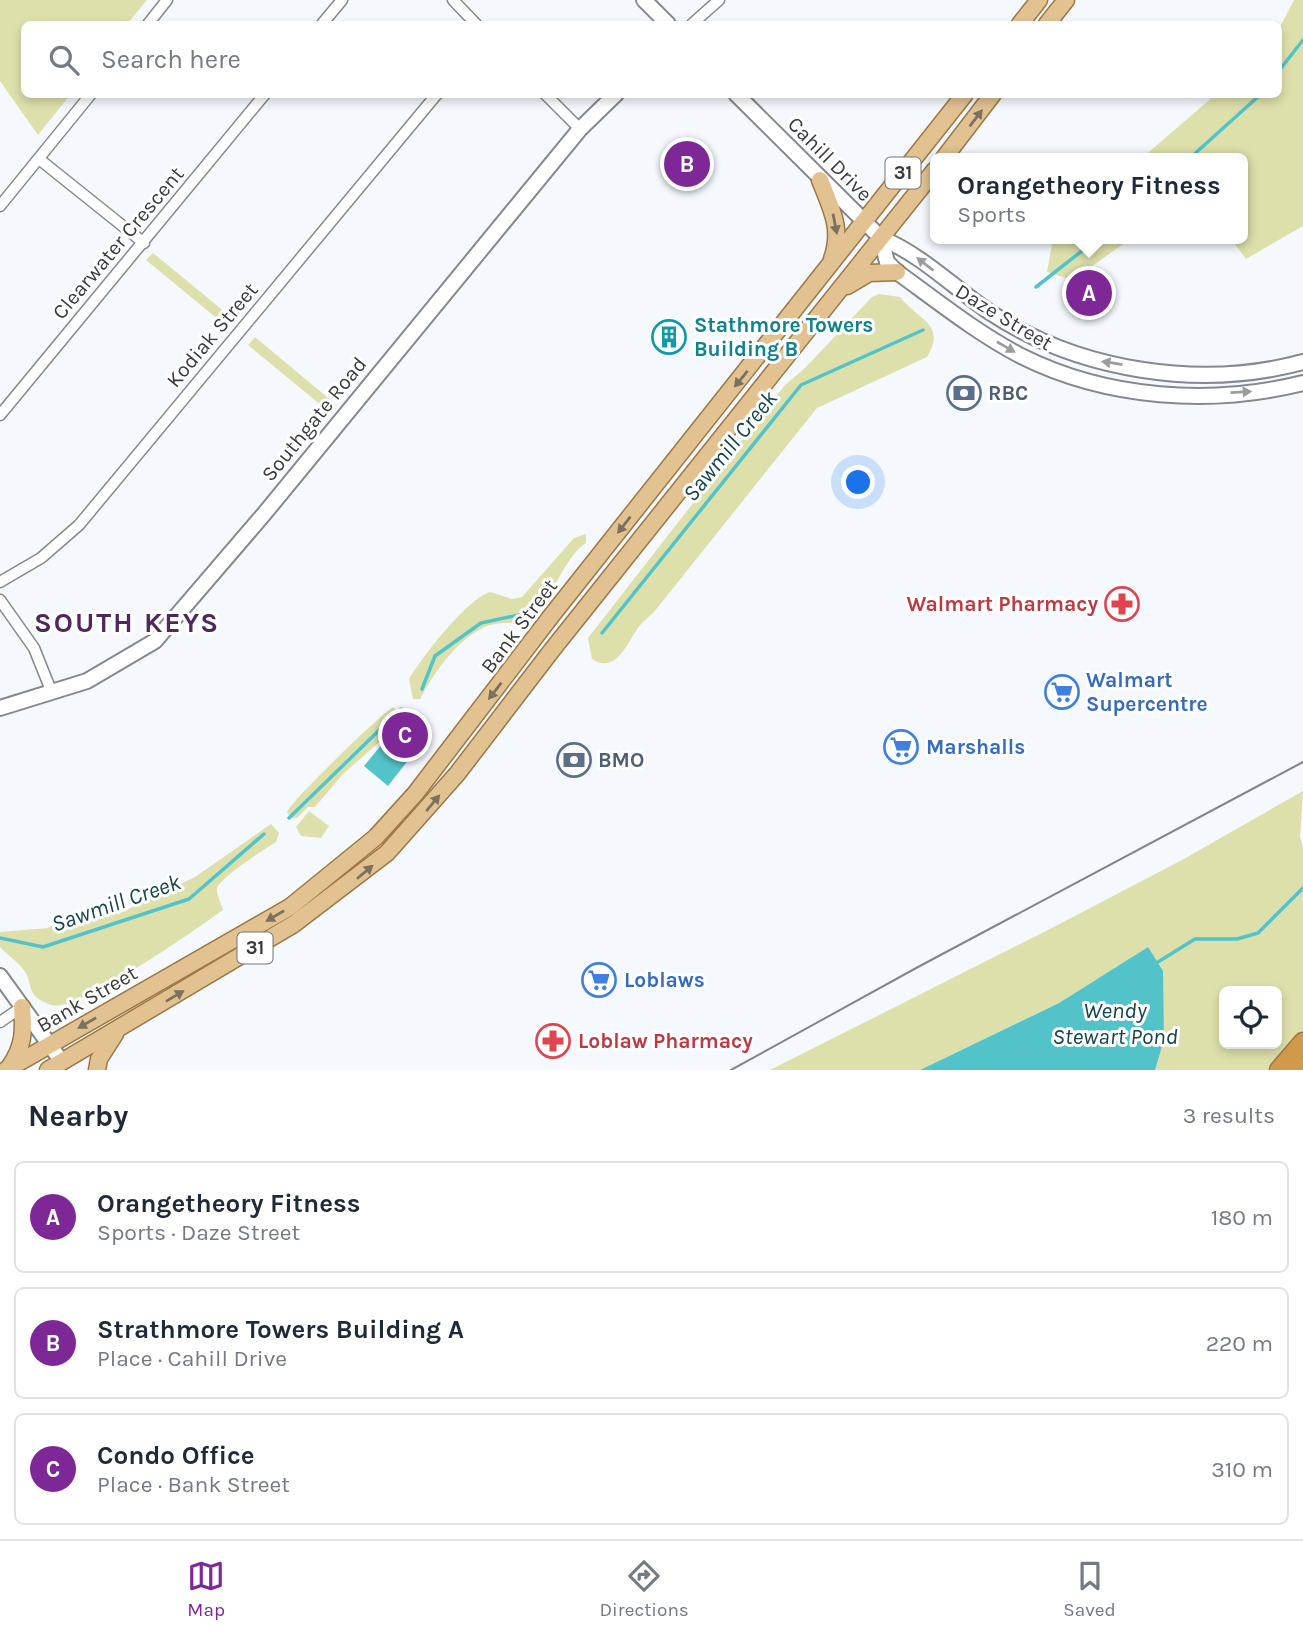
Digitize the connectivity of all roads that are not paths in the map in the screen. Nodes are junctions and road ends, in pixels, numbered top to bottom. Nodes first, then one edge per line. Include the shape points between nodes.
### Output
1 (167, 0) edge
2 (342, 0) edge
3 (453, 0) edge
4 (644, 0) edge
5 (719, 0) edge
6 (1039, 0) edge
7 (1060, 2) edge
8 (150, 21) edge
9 (324, 21) edge
10 (473, 21) edge
11 (665, 21) edge
12 (695, 21) edge
13 (1022, 21) edge
14 (1049, 21) edge
15 (88, 98) edge
16 (262, 98) edge
17 (434, 98) edge
18 (549, 98) edge
19 (612, 98) edge
20 (740, 98) edge
21 (962, 98) edge
22 (990, 98) edge
23 (941, 124) junction
24 (580, 129) junction
25 (958, 141) junction
26 (948, 153) edge
27 (39, 159) junction
28 (930, 176) edge
29 (820, 180) junction
30 (0, 206) edge
31 (865, 222) junction
32 (881, 237) junction
33 (144, 243) junction
34 (829, 268) junction
35 (897, 272) junction
36 (839, 291) junction
37 (966, 295) junction
38 (954, 313) junction
39 (1303, 362) edge
40 (1179, 373) junction
41 (1303, 383) edge
42 (1178, 395) junction
43 (0, 415) edge
44 (0, 582) edge
45 (0, 600) edge
46 (537, 636) junction
47 (552, 650) junction
48 (52, 693) junction
49 (0, 708) edge
50 (0, 976) edge
51 (22, 1007) junction
52 (0, 1023) edge
53 (116, 1032) junction
54 (1303, 1042) edge
55 (49, 1045) junction
56 (55, 1066) edge
57 (1303, 1066) edge
58 (7, 1069) edge
59 (97, 1070) edge
60 (1279, 1070) edge
61 (1299, 1070) edge

1 - 8 street
2 - 9 street
3 - 10 street
4 - 11 street
5 - 12 street
6 - 13 main road
7 - 14 main road
15 - 27 street
16 - 33 street, Clearwater Crescent
17 - 44 street, Kodiak Street via 79,525 41,558
18 - 24 street
19 - 24 street, Southgate Road
20 - 29 street, Cahill Drive
21 - 23 main road, Bank Street / 31
25 -> 22 main road, 31
23 - 25 main road
23 - 31 main road, Bank Street / 31
24 - 48 street, Southgate Road via 155,641 111,669
25 - 26 main road, 31
27 - 30 street
27 - 33 street
28 - 32 main road, Bank Street / 31
29 - 31 street, Cahill Drive
29 -> 34 main road via 837,223 838,244
31 - 32 street, Daze Street
31 - 34 main road, Bank Street / 31
32 - 35 street, Daze Street via 887,262
32 - 36 main road, Bank Street / 31
37 -> 32 street, Daze Street via 904,247
33 - 43 street, Clearwater Crescent
34 -> 46 main road, Bank Street / 31
35 - 36 main road via 869,274
35 - 38 street, Daze Street
36 - 47 main road, Bank Street / 31
37 - 38 street
40 -> 37 street, Daze Street via 1062,350 1036,340
38 -> 42 street, Daze Street via 1037,364 1104,386
39 - 40 street, Daze Street via 1245,372
40 - 42 street
42 -> 41 street, Daze Street
45 - 48 street via 34,648
46 - 47 main road
46 -> 55 main road, Bank Street / 31 via 415,794 350,861 290,907
53 -> 47 main road, Bank Street / 31 via 295,924 369,868 424,813
48 - 49 street, Southgate Road
50 - 51 street
51 - 52 street
51 - 55 street
51 - 58 main road via 21,1050
53 - 56 main road, Bank Street / 31
53 - 59 main road
54 - 60 highway
55 - 56 street
55 - 58 main road, Bank Street / 31
57 - 61 highway

